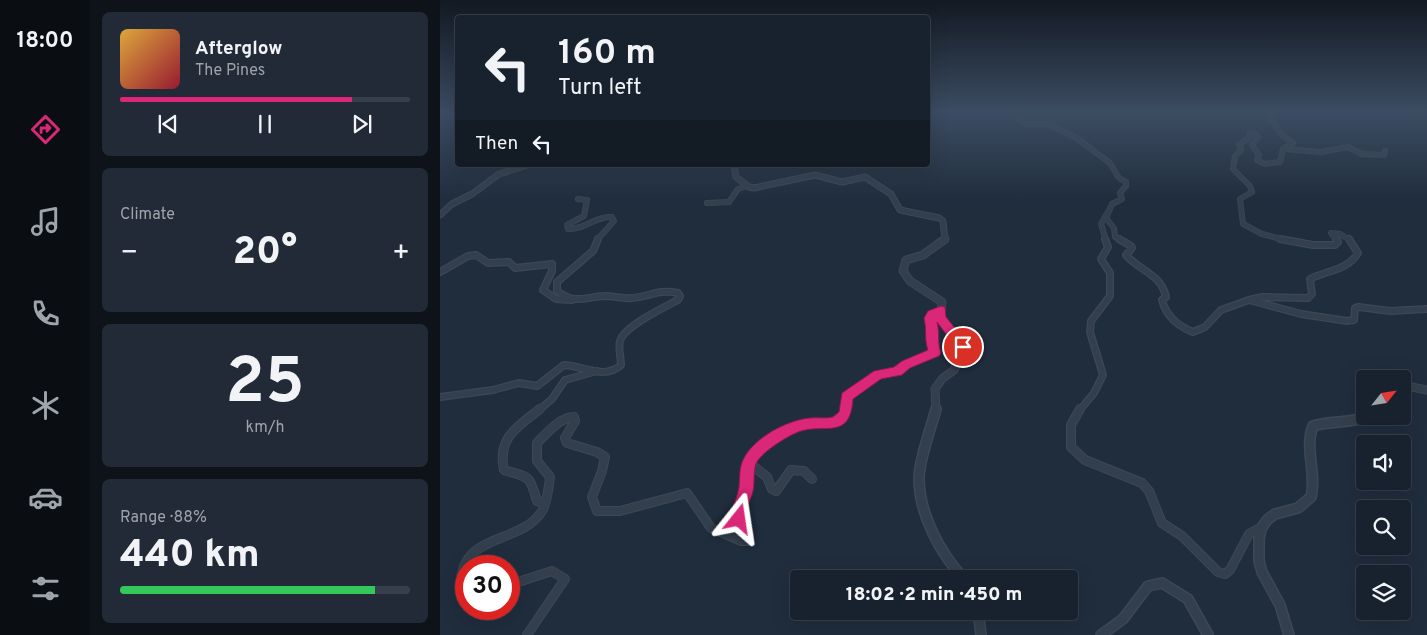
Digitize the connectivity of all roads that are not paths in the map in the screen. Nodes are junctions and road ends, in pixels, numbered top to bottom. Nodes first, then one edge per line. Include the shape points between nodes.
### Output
1 (1081, 141) edge
2 (1245, 141) edge
3 (1254, 141) edge
4 (1290, 141) edge
5 (1283, 149) junction
6 (1385, 152) dead end
7 (522, 167) edge
8 (734, 167) edge
9 (747, 186) junction
10 (578, 199) dead end
11 (707, 203) dead end
12 (1108, 212) junction
13 (440, 215) edge
14 (440, 272) edge
15 (574, 300) junction
16 (1248, 300) junction
17 (1427, 309) edge
18 (941, 310) junction
19 (597, 371) junction
20 (1411, 387) edge
21 (1427, 390) edge
22 (440, 397) edge
23 (1356, 421) edge
24 (749, 463) junction
25 (812, 478) dead end
26 (544, 503) junction
27 (1264, 526) junction
28 (471, 555) edge
29 (956, 570) edge
30 (520, 581) edge
31 (979, 620) edge
32 (527, 635) edge
33 (981, 635) edge
34 (1101, 635) edge
35 (1208, 635) edge
36 (1289, 635) edge

1 - 12 street via 1110,163 1127,184 1120,193 1122,199 1112,204
2 - 16 street via 1239,144 1241,150 1235,156 1233,169 1252,192 1240,199 1243,224 1292,242 1334,245 1338,242 1331,233 1336,233 1348,238 1358,252 1343,267 1310,279 1312,294 1308,298 1259,296
3 - 5 street via 1252,144 1262,164 1280,162
4 - 5 street via 1293,143
5 - 6 street via 1321,152 1348,147 1376,156
7 - 13 street via 495,177
8 - 9 street via 736,177
9 - 11 street via 738,189 728,202
9 - 18 street via 761,187 815,175 842,182 866,177 891,194 900,210 941,219 945,241 923,255 906,260 902,271 909,282 940,299
10 - 15 street via 587,200 584,216 568,225 568,229 580,228 604,216 612,217 614,221 592,251 556,282 557,291
12 - 16 street via 1106,218 1114,228 1115,237 1131,246 1126,256 1132,263 1151,272 1166,297 1162,300 1164,308 1184,328 1193,332 1204,329 1221,310
12 - 27 street via 1102,221 1108,247 1101,259 1110,273 1110,296 1091,322 1090,332 1103,375 1092,396 1076,412 1069,434 1071,447 1085,460 1142,483 1149,491 1162,523 1182,536 1218,572 1225,574 1230,570 1249,534
14 - 15 street via 476,254 488,263 509,262 515,268 552,264 544,290 547,295 556,300
15 - 19 street via 605,296 632,298 663,290 680,296 625,333 620,341 619,367 606,373
16 - 17 street via 1285,312 1347,322 1354,320 1355,308 1359,307 1390,311
18 - 24 street via 930,318 935,353 906,364 898,372 878,374 846,396 845,414 838,421 794,427 760,449
18 - 29 street via 940,318 963,347 964,355 935,389 936,410 920,466 919,487 929,521 947,560
19 - 22 street via 584,366 564,365 537,386 519,383
19 - 26 street via 565,380 553,398 503,442 500,457 504,470 532,480 537,501
20 - 21 street
23 - 27 street via 1323,422 1313,426 1309,438 1315,474 1311,497 1298,508 1275,514
24 - 25 street via 767,477 776,491 791,470 804,471
24 - 26 street via 744,500 738,510 749,539 744,542 711,528 687,493 617,513 597,511 591,495 606,464 605,457 567,444 565,438 575,421 570,417 537,443 537,461 550,476
26 - 28 street via 538,516
27 - 36 street via 1259,540 1259,561 1280,605
30 - 32 street via 552,571 565,579
31 - 33 street
34 - 35 street via 1123,619 1145,588 1156,582 1168,584 1186,596

